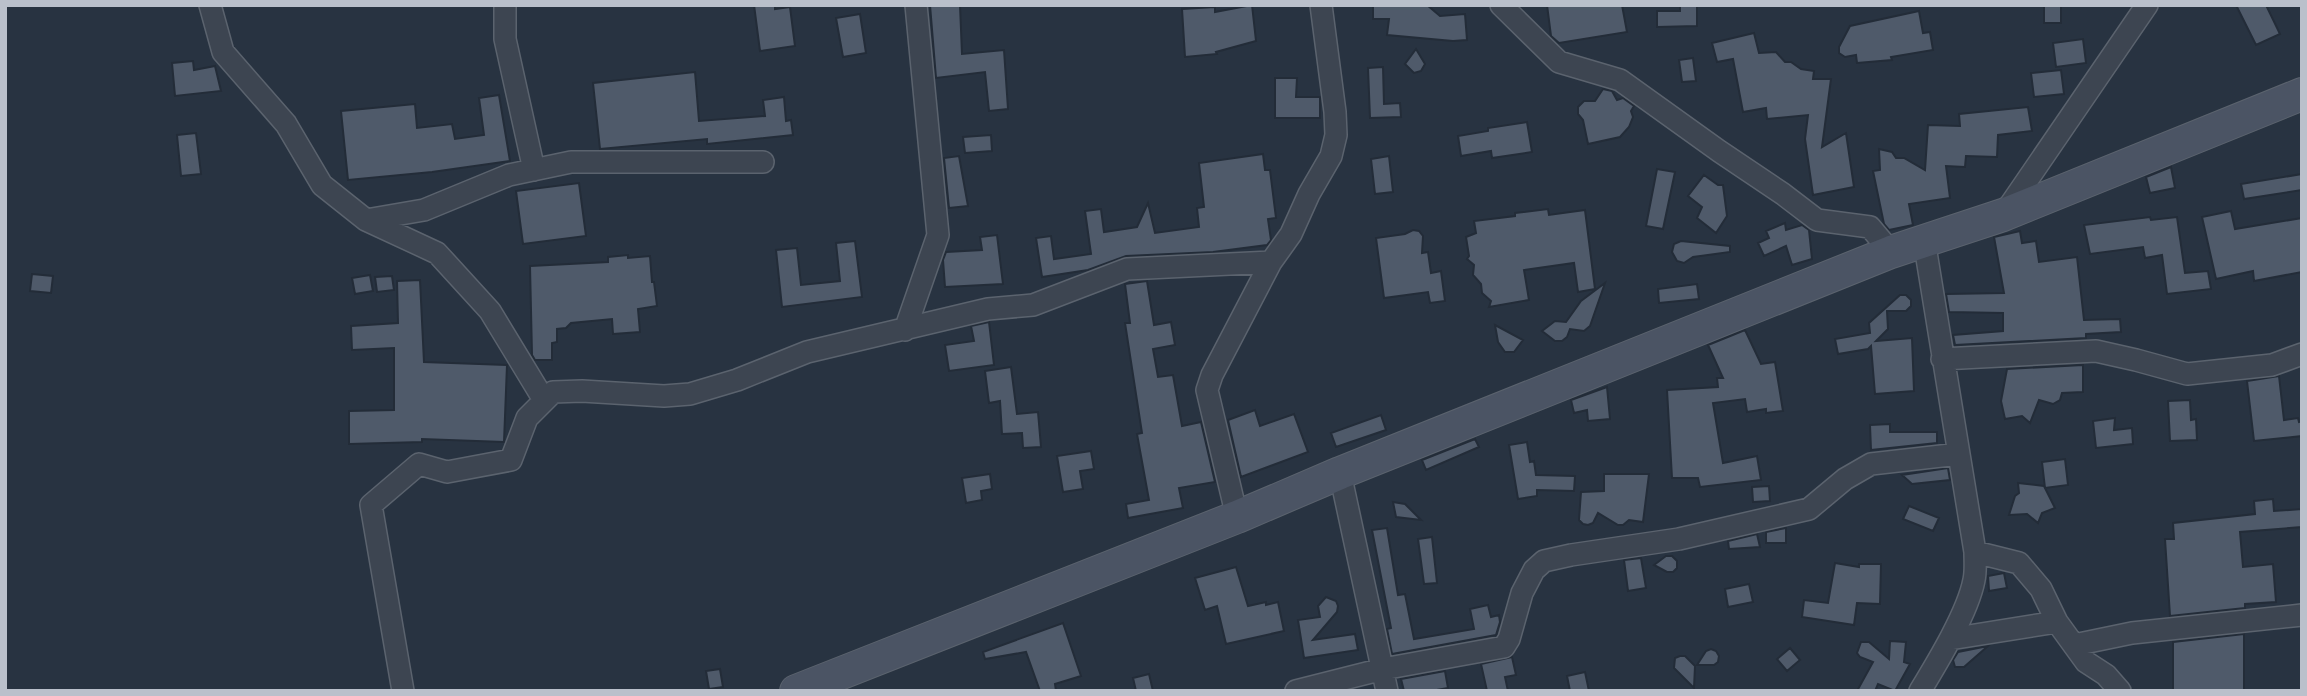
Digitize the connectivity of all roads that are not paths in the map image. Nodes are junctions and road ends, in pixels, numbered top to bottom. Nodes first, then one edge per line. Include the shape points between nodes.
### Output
1 (210, 5) edge
2 (505, 5) edge
3 (916, 5) edge
4 (1321, 5) edge
5 (1501, 5) edge
6 (2147, 5) edge
7 (2302, 94) edge
8 (763, 162) dead end
9 (534, 170) junction
10 (2003, 215) junction
11 (366, 220) junction
12 (1924, 240) junction
13 (1891, 253) junction
14 (1271, 262) junction
15 (905, 330) junction
16 (2302, 354) edge
17 (1942, 359) junction
18 (544, 400) junction
19 (1959, 454) junction
20 (1340, 473) junction
21 (1237, 517) junction
22 (1975, 552) junction
23 (2302, 615) edge
24 (2057, 622) junction
25 (1950, 639) junction
26 (2074, 645) junction
27 (1382, 669) junction
28 (403, 691) edge
29 (796, 691) edge
30 (1296, 691) edge
31 (1387, 691) edge
32 (1920, 691) edge
33 (2120, 691) edge

1 - 11 street via 223,52 286,124 322,185
2 - 9 street via 505,39
3 - 15 street via 938,235
4 - 14 street via 1336,135 1331,156 1291,234
5 - 13 street via 1559,62 1620,80 1817,220 1870,227
6 - 10 street
7 - 10 main road
8 - 9 street via 570,162
9 - 11 street via 424,210
10 - 12 main road
11 - 18 street via 437,253 489,311
12 - 13 main road
12 - 17 street
13 - 20 main road
14 - 15 street via 1128,269 1034,305 988,309
14 - 21 street via 1207,390
15 - 18 street via 807,352 690,394 664,397 562,391
16 - 17 street via 2272,365 2187,374 2096,351
17 - 19 street
18 - 28 street via 527,418 511,460 447,472 419,464 371,505
19 - 22 street
19 - 27 street via 1871,464 1809,509 1679,539 1544,561 1522,593 1504,647
20 - 21 main road
20 - 27 street
21 - 29 main road
22 - 24 street via 2019,563 2041,589
22 - 25 street via 1974,580
23 - 26 street via 2132,633
24 - 25 street
24 - 26 street
25 - 32 street
26 - 33 street via 2085,662
27 - 30 street
27 - 31 street

